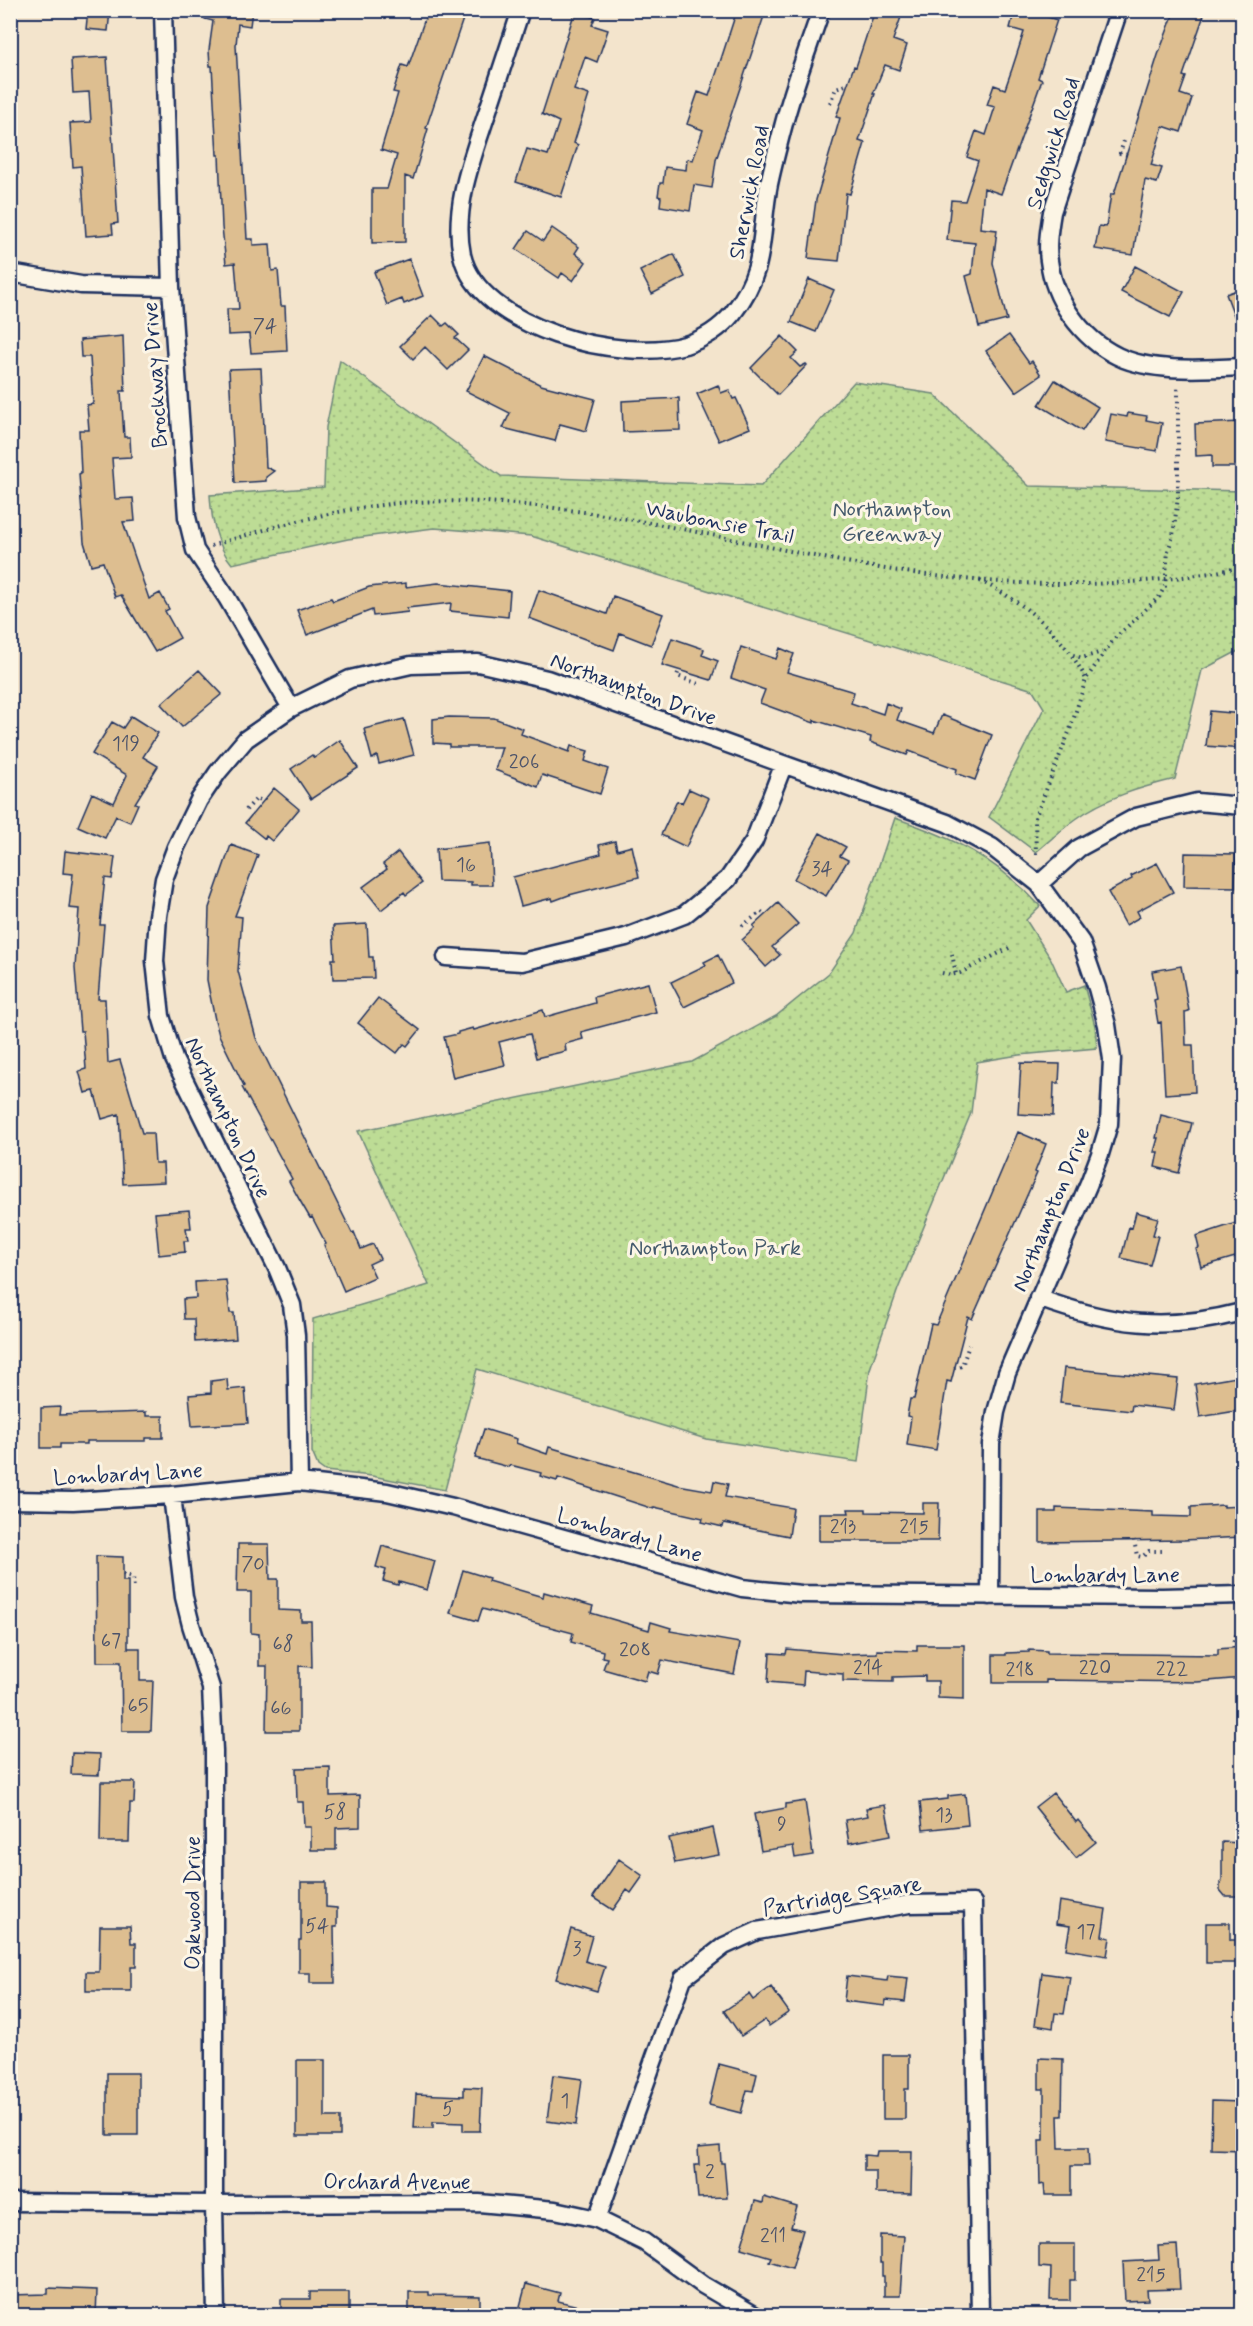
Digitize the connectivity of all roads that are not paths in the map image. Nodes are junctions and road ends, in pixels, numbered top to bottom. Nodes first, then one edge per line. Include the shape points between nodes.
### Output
1 (163, 10) edge
2 (520, 10) edge
3 (821, 10) edge
4 (1119, 10) edge
5 (10, 273) edge
6 (171, 287) junction
7 (1242, 367) edge
8 (291, 708) junction
9 (783, 766) junction
10 (1242, 806) edge
11 (1039, 884) junction
12 (446, 957) dead end
13 (1038, 1298) junction
14 (1242, 1312) edge
15 (299, 1482) junction
16 (172, 1495) junction
17 (10, 1500) edge
18 (1242, 1595) edge
19 (990, 1596) junction
20 (10, 2202) edge
21 (214, 2204) junction
22 (597, 2219) junction
23 (216, 2316) edge
24 (756, 2316) edge
25 (980, 2316) edge

1 - 6 street, Brockway Drive
2 - 3 street, Sherwick Road via 465,185 458,230 463,258 476,284 497,306 539,329 591,345 657,350 685,345 716,332 734,312 751,283 759,261 769,186 783,124
4 - 7 street, Sedgwick Road via 1052,212 1048,238 1050,266 1058,293 1074,321 1124,359 1178,368
5 - 6 street via 81,285
6 - 8 street, Brockway Drive via 183,479 195,550
8 - 9 street, Northampton Drive via 350,680 411,665 478,663 547,679
8 - 15 street, Northampton Drive via 246,739 218,772 187,822 164,879 155,961 161,1016 174,1059 292,1305
9 - 11 street, Northampton Drive via 947,823 992,847
9 - 12 street via 754,841 729,879 684,915 626,937 522,962
10 - 11 street via 1197,802 1136,817 1079,848
11 - 13 street, Northampton Drive via 1080,942 1100,997 1112,1059 1109,1124 1100,1154
13 - 14 street via 1083,1314 1146,1324 1203,1321
13 - 19 street, Northampton Drive via 1007,1372 996,1412 991,1444
15 - 16 street, Lombardy Lane
15 - 19 street, Lombardy Lane via 387,1492 453,1507 742,1588 801,1594
16 - 17 street, Lombardy Lane via 73,1502
16 - 21 street, Oakwood Drive via 184,1597 212,1688
18 - 19 street, Lombardy Lane
20 - 21 street, Orchard Avenue
21 - 22 street, Orchard Avenue via 479,2203 555,2210
21 - 23 street, Oakwood Drive
22 - 24 street, Orchard Avenue via 644,2242 703,2285
22 - 25 street, Partridge Square via 683,1978 724,1946 757,1931 909,1904 974,1903

